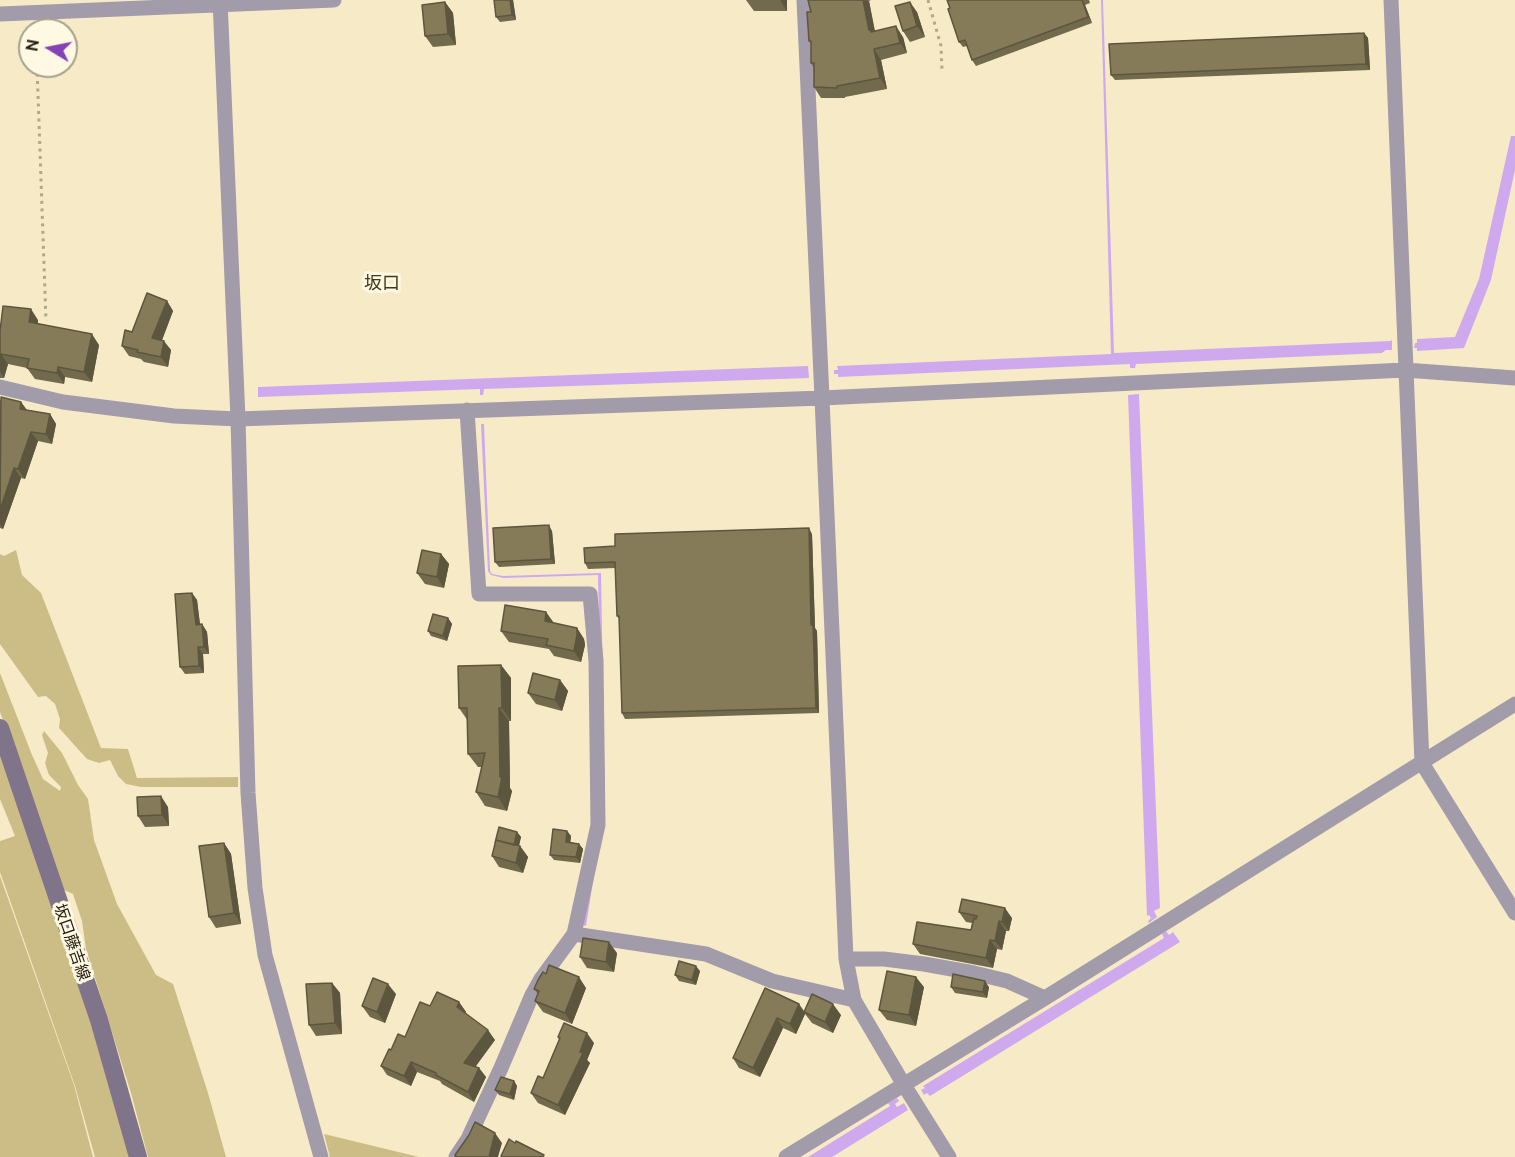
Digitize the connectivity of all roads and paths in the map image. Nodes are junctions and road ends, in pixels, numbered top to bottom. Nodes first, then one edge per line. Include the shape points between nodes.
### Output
1 (334, 0) edge
2 (804, 0) edge
3 (928, 0) edge
4 (1391, 0) edge
5 (220, 2) edge
6 (0, 14) edge
7 (942, 70) dead end
8 (37, 78) edge
9 (46, 321) dead end
10 (1405, 370) junction
11 (1515, 378) edge
12 (0, 387) edge
13 (822, 398) junction
14 (466, 410) junction
15 (238, 419) junction
16 (1515, 704) edge
17 (0, 728) edge
18 (1422, 763) junction
19 (1515, 913) edge
20 (574, 933) junction
21 (846, 960) junction
22 (1045, 998) junction
23 (854, 1000) junction
24 (904, 1084) junction
25 (138, 1157) edge
26 (321, 1157) edge
27 (456, 1157) edge
28 (786, 1157) edge
29 (949, 1157) edge

1 - 5 street
2 - 13 street
3 - 7 path via 941,46
4 - 10 street
5 - 6 street
5 - 15 street
8 - 9 path
10 - 11 street
10 - 13 street
10 - 18 street
12 - 15 street via 63,402 174,416
13 - 14 street
13 - 21 street
14 - 15 street
14 - 20 street via 479,594 590,594 596,661 598,825
15 - 26 street via 248,793 255,888 265,955
16 - 18 street
17 - 25 main road, 坂口藤吉線 via 99,1020
18 - 19 street
18 - 22 street
20 - 23 street via 706,954 772,981
20 - 27 street via 532,995 468,1139
21 - 22 street via 894,960 974,973 1007,981
21 - 23 street
22 - 24 street
23 - 24 street
24 - 28 street
24 - 29 street

